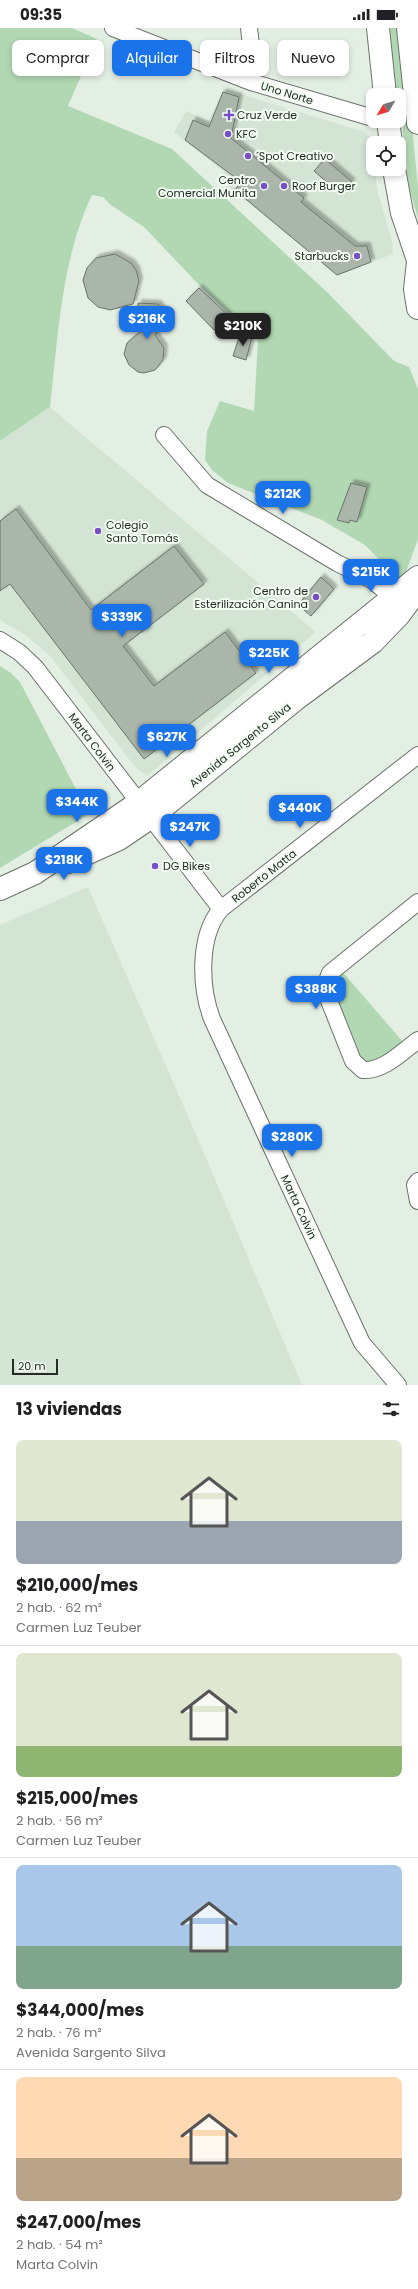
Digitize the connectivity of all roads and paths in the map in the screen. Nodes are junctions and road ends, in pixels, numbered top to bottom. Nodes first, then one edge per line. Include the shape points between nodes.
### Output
1 (113, 28) edge
2 (249, 28) edge
3 (378, 28) edge
4 (408, 28) edge
5 (133, 32) edge
6 (251, 82) junction
7 (384, 88) edge
8 (366, 119) edge
9 (418, 123) edge
10 (395, 176) edge
11 (418, 261) edge
12 (418, 301) edge
13 (164, 435) dead end
14 (418, 577) edge
15 (418, 581) edge
16 (393, 598) junction
17 (0, 640) edge
18 (418, 755) edge
19 (144, 811) junction
20 (0, 889) edge
21 (418, 902) edge
22 (221, 909) junction
23 (210, 927) joint
24 (418, 1040) edge
25 (418, 1180) edge
26 (418, 1201) edge
27 (398, 1385) edge

1 - 5 street, Uno Norte
2 - 6 street
3 - 7 main road
4 - 9 main road
5 - 6 street, Uno Norte
6 - 8 street, Uno Norte
10 - 11 main road via 402,213
11 - 12 main road via 415,277
13 - 16 street via 207,485 336,563 372,580
14 - 16 main road, Avenida Sargento Silva
15 - 19 main road, Avenida Sargento Silva via 409,602 395,621 373,642
16 - 19 main road, Avenida Sargento Silva via 326,649
17 - 19 street, Marta Colvin via 23,655 35,667
18 - 22 street, Roberto Matta
19 - 20 main road, Avenida Sargento Silva via 101,847 35,872
19 - 22 street, Marta Colvin
21 - 24 street via 330,973 324,988 353,1060 362,1070 381,1067
22 - 23 street, Roberto Matta
23 - 27 street, Marta Colvin via 203,975 206,1003 212,1019 362,1343
25 - 26 street via 415,1185

